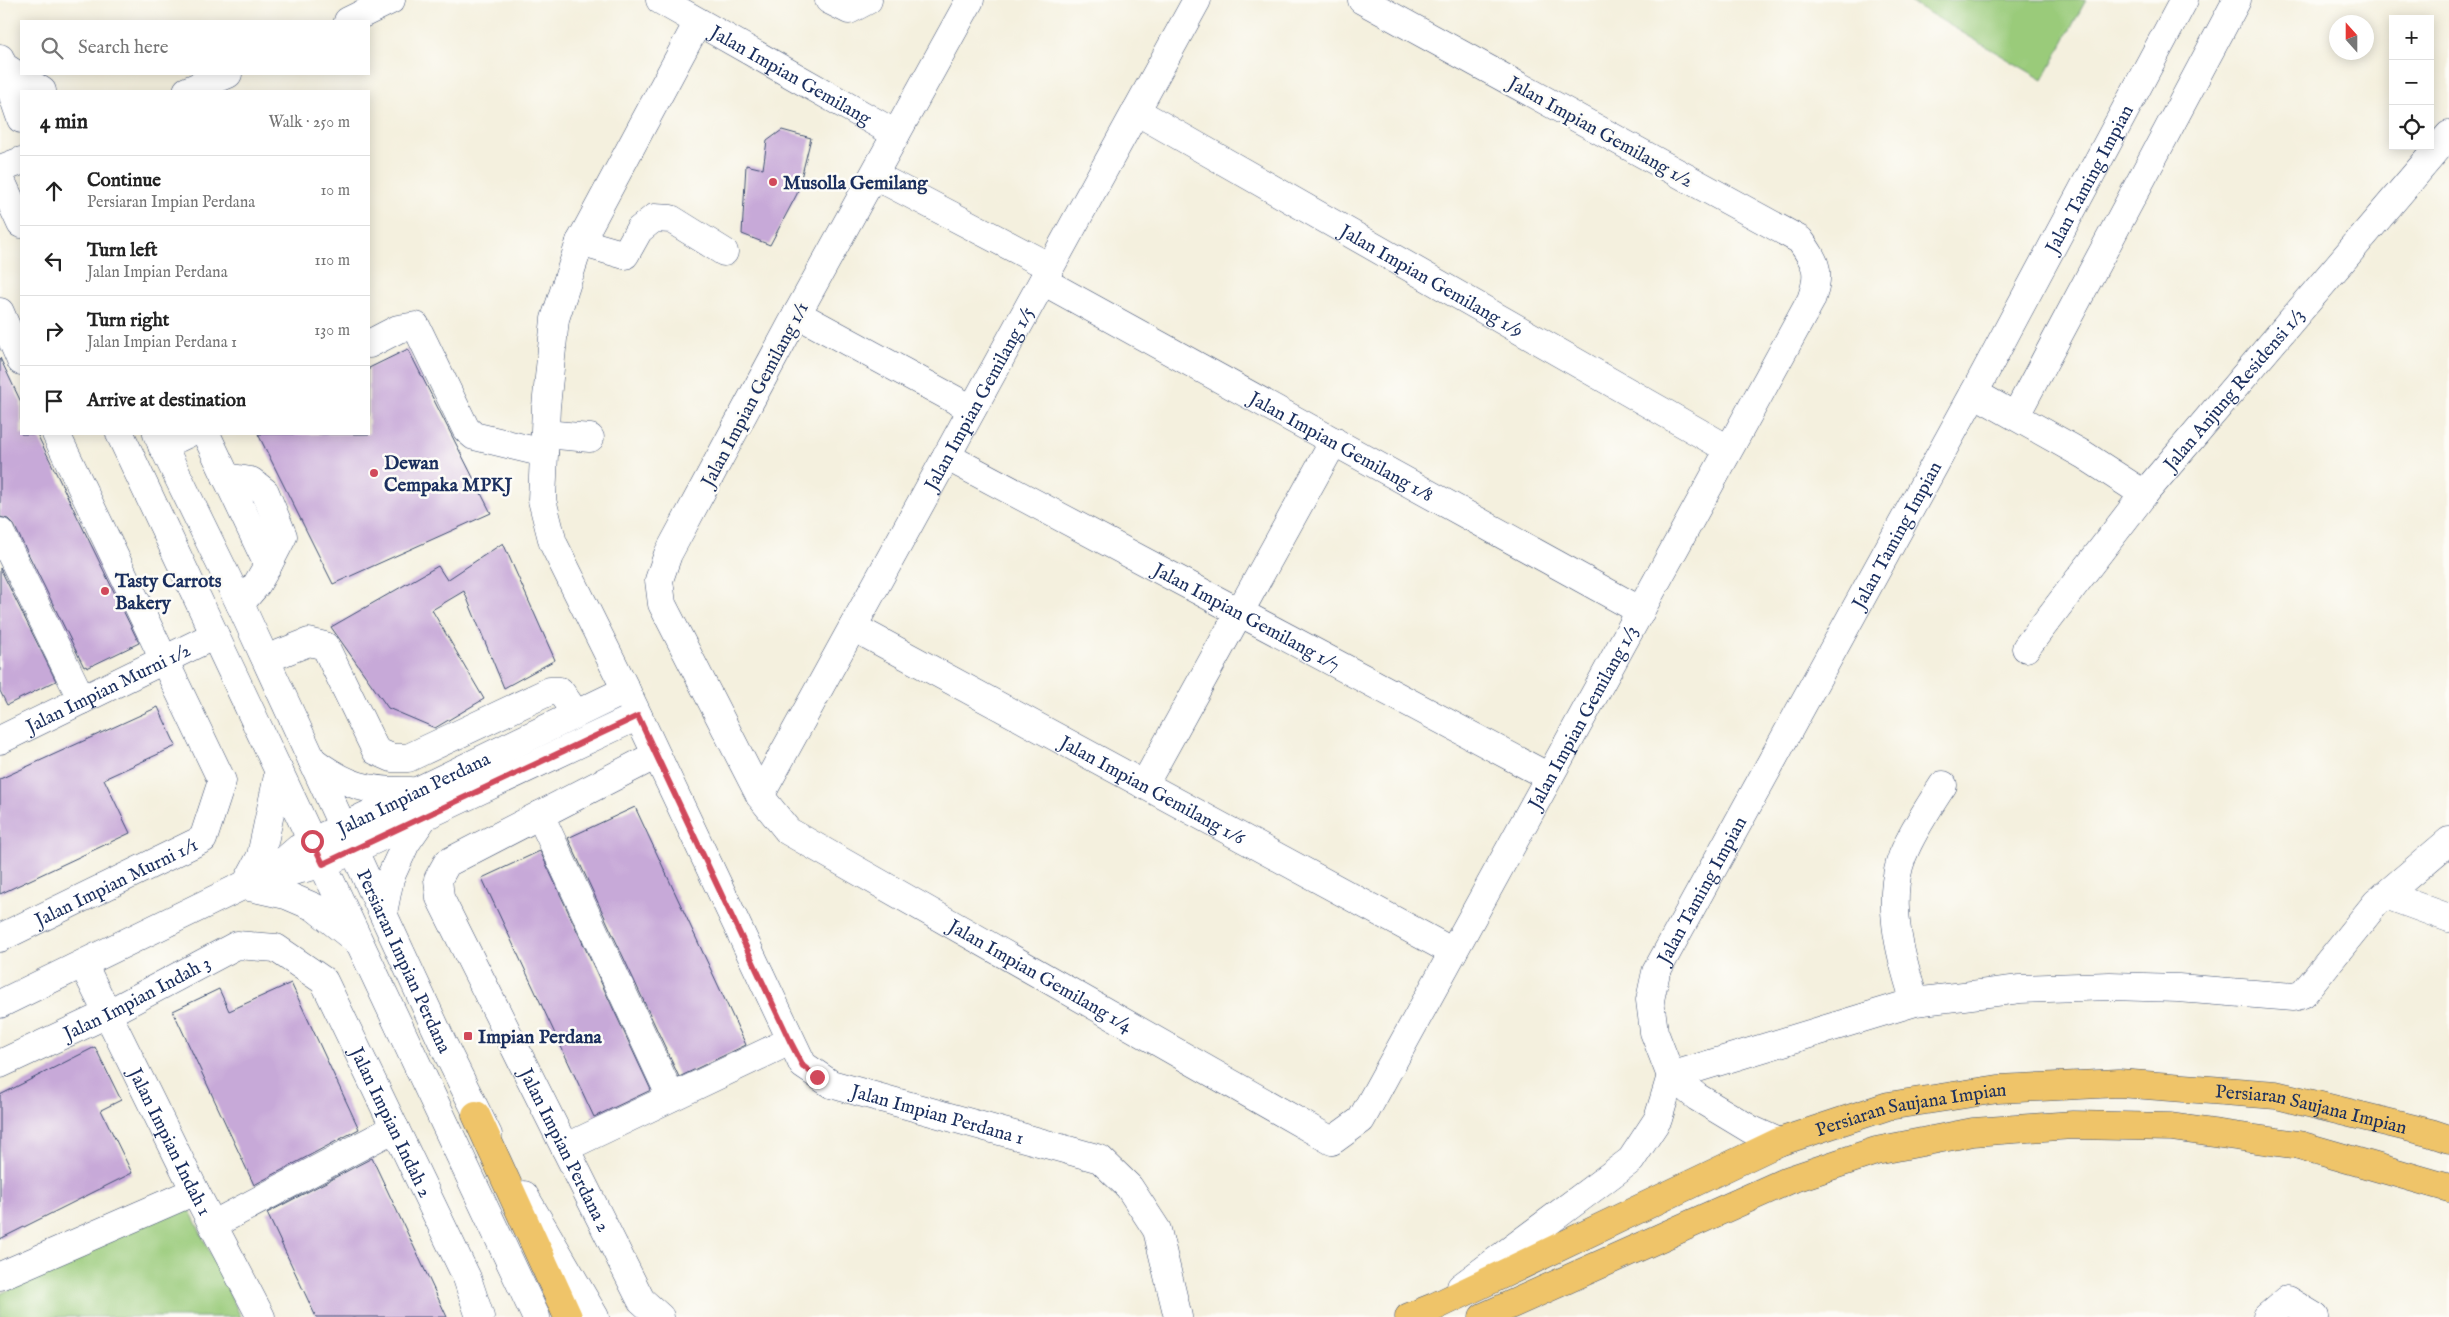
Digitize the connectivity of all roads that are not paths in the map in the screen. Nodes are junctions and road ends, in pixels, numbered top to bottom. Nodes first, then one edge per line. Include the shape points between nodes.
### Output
1 (391, 0) edge
2 (660, 0) edge
3 (829, 0) edge
4 (868, 0) edge
5 (970, 0) edge
6 (1196, 0) edge
7 (1362, 0) edge
8 (2184, 0) edge
9 (2237, 0) edge
10 (350, 20) edge
11 (698, 22) junction
12 (2, 62) edge
13 (226, 75) edge
14 (41, 90) edge
15 (189, 90) edge
16 (1136, 111) junction
17 (20, 116) edge
18 (896, 134) junction
19 (2449, 135) edge
20 (20, 161) edge
21 (0, 169) edge
22 (874, 175) junction
23 (0, 178) edge
24 (20, 222) edge
25 (580, 242) junction
26 (724, 252) dead end
27 (1046, 274) junction
28 (1818, 280) joint
29 (0, 312) edge
30 (797, 314) junction
31 (370, 343) edge
32 (14, 348) edge
33 (1974, 393) junction
34 (972, 409) junction
35 (2016, 415) junction
36 (56, 435) edge
37 (120, 435) edge
38 (182, 435) edge
39 (206, 435) edge
40 (590, 438) dead end
41 (159, 440) edge
42 (1334, 442) junction
43 (544, 444) junction
44 (1728, 449) junction
45 (946, 456) junction
46 (2144, 494) junction
47 (0, 532) edge
48 (240, 604) junction
49 (1641, 611) junction
50 (1239, 612) junction
51 (853, 626) junction
52 (215, 635) junction
53 (2026, 648) dead end
54 (266, 659) junction
55 (164, 660) junction
56 (626, 690) junction
57 (82, 700) junction
58 (576, 714) junction
59 (638, 716) junction
60 (0, 740) edge
61 (656, 755) junction
62 (312, 760) junction
63 (279, 771) junction
64 (1549, 777) junction
65 (1144, 784) junction
66 (1942, 784) dead end
67 (417, 790) junction
68 (760, 796) junction
69 (540, 815) junction
70 (424, 817) junction
71 (348, 839) junction
72 (2449, 841) edge
73 (318, 853) junction
74 (245, 886) junction
75 (2386, 895) junction
76 (383, 913) junction
77 (2449, 918) edge
78 (2, 932) edge
79 (360, 943) junction
80 (276, 948) joint
81 (1453, 952) junction
82 (83, 964) junction
83 (1915, 1002) junction
84 (0, 1004) edge
85 (107, 1014) junction
86 (790, 1041) junction
87 (0, 1064) edge
88 (1671, 1076) junction
89 (671, 1097) junction
90 (476, 1115) junction
91 (395, 1128) junction
92 (2449, 1139) edge
93 (1332, 1141) joint
94 (1779, 1142) junction
95 (565, 1148) junction
96 (2449, 1188) edge
97 (195, 1191) junction
98 (214, 1224) junction
99 (0, 1276) edge
100 (1434, 1307) junction
101 (261, 1317) edge
102 (480, 1317) edge
103 (536, 1317) edge
104 (568, 1317) edge
105 (595, 1317) edge
106 (660, 1317) edge
107 (1178, 1317) edge
108 (1409, 1317) edge
109 (1483, 1317) edge
110 (2267, 1317) edge
111 (2315, 1317) edge

1 - 10 street
2 - 11 street, Jalan Impian Gemilang
3 - 4 street via 849,10
5 - 18 street, Jalan Impian Gemilang 1/1
6 - 16 street, Jalan Impian Gemilang 1/5
7 - 28 street, Jalan Impian Gemilang 1/2 via 1800,240 1813,259
8 - 33 street, Jalan Taming Impian
9 - 35 street
11 - 18 street, Jalan Impian Gemilang
11 - 25 street, Jalan Impian Perdana 1
12 - 14 street
12 - 17 street
13 - 15 street
16 - 27 street, Jalan Impian Gemilang 1/5
16 - 44 street, Jalan Impian Gemilang 1/9
18 - 22 street, Jalan Impian Gemilang 1/1
19 - 46 street, Jalan Anjung Residensi 1/3
20 - 21 street
22 - 27 street, Jalan Impian Gemilang 1/8
22 - 30 street, Jalan Impian Gemilang 1/1
23 - 24 street
25 - 26 street via 625,255 639,230 654,218 671,219
25 - 43 street, Jalan Impian Perdana 1 via 555,319
27 - 34 street, Jalan Impian Gemilang 1/5
27 - 42 street, Jalan Impian Gemilang 1/8
28 - 44 street, Jalan Impian Gemilang 1/3 via 1811,300
29 - 32 street
30 - 34 street
30 - 68 street, Jalan Impian Gemilang 1/1 via 668,554 659,580 662,604
31 - 43 street via 398,329 416,326 466,428 474,436
33 - 35 street
33 - 88 street, Jalan Taming Impian via 1656,972 1650,1000 1654,1032
34 - 45 street, Jalan Impian Gemilang 1/5
35 - 46 street
36 - 55 street
37 - 52 street, Persiaran Impian Perdana
38 - 41 street
39 - 48 street via 226,477 251,482 265,492 283,536 257,584
40 - 43 street
41 - 48 street, Persiaran Impian Perdana
42 - 49 street, Jalan Impian Gemilang 1/8
42 - 50 street
43 - 56 street, Jalan Impian Perdana 1 via 542,500 553,543
44 - 49 street, Jalan Impian Gemilang 1/3
45 - 50 street, Jalan Impian Gemilang 1/7
45 - 51 street, Jalan Impian Gemilang 1/5
46 - 53 street, Jalan Anjung Residensi 1/3
47 - 57 street
48 - 54 street, Persiaran Impian Perdana
49 - 64 street, Jalan Impian Gemilang 1/3
50 - 64 street, Jalan Impian Gemilang 1/7
50 - 65 street
51 - 65 street, Jalan Impian Gemilang 1/6
51 - 68 street, Jalan Impian Gemilang 1/5
52 - 55 street, Jalan Impian Murni 1/2
52 - 63 street, Persiaran Impian Perdana
54 - 58 street via 310,642 325,646 376,751 392,758 408,758 550,691 560,691
54 - 62 street, Persiaran Impian Perdana
55 - 57 street, Jalan Impian Murni 1/2
55 - 78 street, Jalan Impian Murni 1/1 via 222,781 203,838
56 - 58 street, Jalan Impian Perdana
56 - 59 street, Jalan Impian Perdana 1
57 - 60 street, Jalan Impian Murni 1/2
58 - 67 street, Jalan Impian Perdana
59 - 61 street, Jalan Impian Perdana 1
59 - 70 street, Jalan Impian Perdana
61 - 69 street, Jalan Impian Perdana 2
61 - 86 street, Jalan Impian Perdana 1
62 - 67 street via 335,778 356,786 380,791
62 - 71 street, Persiaran Impian Perdana
63 - 73 street, Persiaran Impian Perdana
63 - 74 street via 261,856
64 - 81 street, Jalan Impian Gemilang 1/3
65 - 81 street, Jalan Impian Gemilang 1/6
66 - 83 street via 1905,849 1895,883 1900,954
67 - 71 street, Jalan Impian Perdana
68 - 93 street, Jalan Impian Gemilang 1/4 via 788,831
69 - 89 street
69 - 95 street, Jalan Impian Perdana 2 via 447,863 438,879 440,898
70 - 71 street, Jalan Impian Perdana
70 - 76 street via 406,843 390,878
71 - 73 street, Jalan Impian Perdana
71 - 76 street, Persiaran Impian Perdana
72 - 75 street
73 - 74 street, Jalan Impian Perdana via 299,848 271,872
73 - 79 street, Persiaran Impian Perdana
74 - 79 street via 286,895 314,907
74 - 82 street, Jalan Impian Perdana
75 - 77 street
75 - 83 street via 2361,920 2309,988 2294,997 2110,986 2020,989
76 - 90 street, Persiaran Impian Perdana
79 - 103 street, Persiaran Impian Perdana
80 - 85 street, Jalan Impian Indah 3 via 237,945
80 - 91 street, Jalan Impian Indah 2 via 324,981
81 - 93 street, Jalan Impian Gemilang 1/3 via 1362,1120
82 - 84 street, Jalan Impian Perdana
82 - 85 street, Jalan Impian Indah 1
83 - 88 street
85 - 87 street, Jalan Impian Indah 3
85 - 97 street, Jalan Impian Indah 1
86 - 89 street
86 - 107 street, Jalan Impian Perdana 1 via 803,1066 831,1084 1100,1160 1129,1187 1157,1230
88 - 94 street, Jalan Taming Impian via 1697,1097 1750,1129
88 - 100 street via 1658,1119 1631,1160
89 - 95 street
90 - 104 highway
90 - 105 street, Persiaran Impian Perdana
91 - 98 street
91 - 102 street, Jalan Impian Indah 2 via 467,1278
92 - 94 highway, Persiaran Saujana Impian via 2276,1095 2119,1083 1998,1089 1888,1106
94 - 100 highway, Persiaran Saujana Impian
95 - 106 street, Jalan Impian Perdana 2 via 640,1300
96 - 109 highway, Persiaran Saujana Impian via 2299,1145 2171,1127 2073,1125 1973,1132 1876,1150 1789,1180
97 - 98 street, Jalan Impian Indah 1
97 - 99 street
98 - 101 street, Jalan Impian Indah 1
100 - 108 highway, Persiaran Saujana Impian
110 - 111 street via 2287,1300

